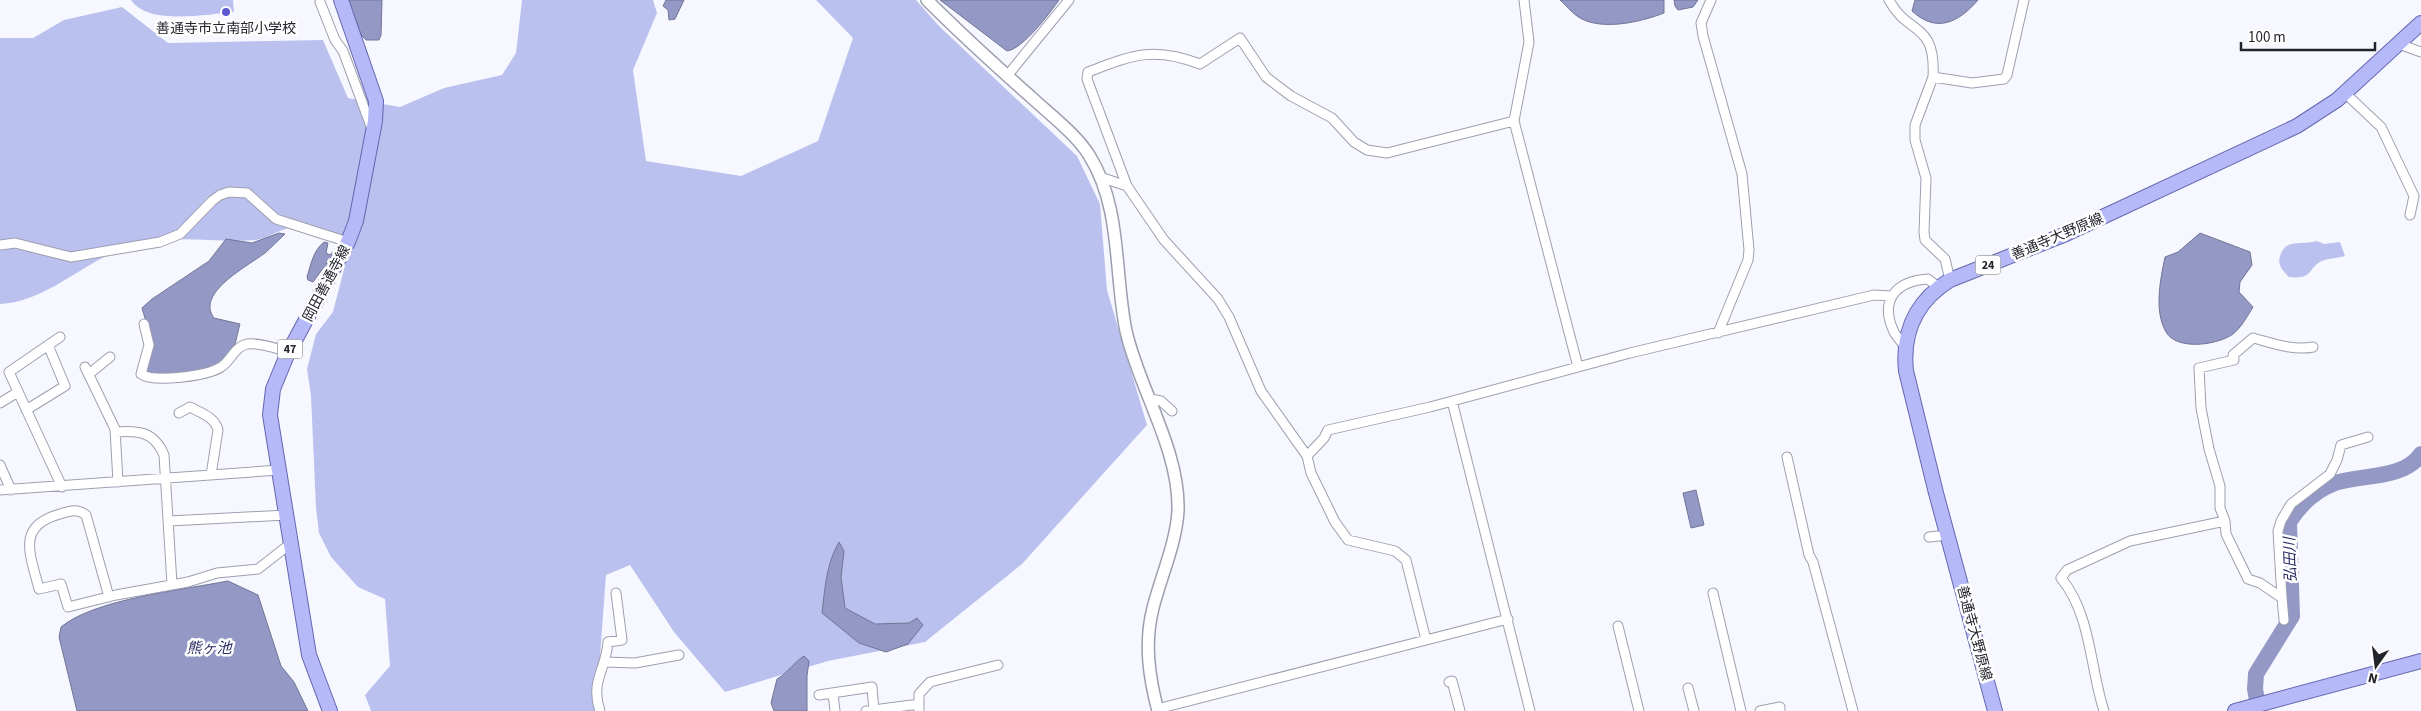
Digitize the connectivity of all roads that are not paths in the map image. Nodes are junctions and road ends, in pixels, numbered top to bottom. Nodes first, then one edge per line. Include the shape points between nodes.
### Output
1 (341, 0) edge
2 (927, 0) edge
3 (1069, 0) edge
4 (1524, 0) edge
5 (1711, 0) edge
6 (1890, 0) edge
7 (2024, 0) edge
8 (320, 2) dead end
9 (2421, 23) edge
10 (2399, 44) junction
11 (2421, 52) edge
12 (1007, 76) junction
13 (1933, 77) junction
14 (2345, 93) junction
15 (1514, 121) junction
16 (373, 132) junction
17 (1100, 177) junction
18 (1127, 186) junction
19 (2410, 215) dead end
20 (348, 242) junction
21 (0, 245) edge
22 (1944, 284) junction
23 (1891, 296) junction
24 (144, 324) dead end
25 (1718, 333) junction
26 (60, 337) dead end
27 (48, 345) junction
28 (1906, 347) junction
29 (2313, 347) dead end
30 (289, 352) junction
31 (110, 357) dead end
32 (1578, 367) junction
33 (18, 392) junction
34 (1150, 399) junction
35 (1452, 401) junction
36 (0, 404) edge
37 (26, 410) junction
38 (1172, 411) dead end
39 (179, 413) dead end
40 (115, 432) junction
41 (2368, 437) dead end
42 (1307, 456) junction
43 (1787, 457) dead end
44 (0, 465) edge
45 (279, 470) junction
46 (211, 475) junction
47 (166, 479) junction
48 (118, 482) junction
49 (62, 487) junction
50 (0, 490) edge
51 (11, 490) junction
52 (286, 515) junction
53 (169, 521) junction
54 (2225, 521) junction
55 (1948, 534) junction
56 (1929, 538) dead end
57 (290, 544) junction
58 (172, 584) junction
59 (616, 593) dead end
60 (1713, 593) dead end
61 (109, 597) junction
62 (2282, 598) junction
63 (1508, 619) junction
64 (2284, 620) dead end
65 (1618, 626) dead end
66 (1426, 640) junction
67 (680, 655) dead end
68 (2421, 661) edge
69 (605, 662) junction
70 (998, 666) dead end
71 (1449, 682) dead end
72 (1688, 688) dead end
73 (833, 692) junction
74 (819, 695) dead end
75 (2266, 706) edge
76 (919, 707) edge
77 (1157, 710) edge
78 (330, 711) edge
79 (600, 711) edge
80 (835, 711) edge
81 (871, 711) edge
82 (1460, 711) edge
83 (1530, 711) edge
84 (1639, 711) edge
85 (1694, 711) edge
86 (1741, 711) edge
87 (1760, 711) edge
88 (1780, 711) edge
89 (1852, 711) edge
90 (1996, 711) edge
91 (2104, 711) edge
92 (2235, 711) edge

1 - 16 main road, 岡田善通寺線 / 47 via 376,101
2 - 12 street
3 - 12 street
4 - 15 street via 1529,42
5 - 25 street via 1701,23 1742,174 1749,250 1748,260
6 - 13 street via 1931,45
7 - 13 street via 2004,79 1972,83
8 - 16 street
9 - 10 main road, 善通寺大野原線 / 24
10 - 11 street
10 - 14 main road, 善通寺大野原線 / 24
12 - 17 street via 1089,154
13 - 22 street via 1915,125 1915,140 1926,178 1925,240 1945,259
14 - 19 street via 2381,127 2414,196
14 - 22 main road, 善通寺大野原線 / 24 via 2296,126 2230,158 2066,234
15 - 18 street via 1386,153 1367,150 1354,142 1332,118 1266,77 1240,38 1200,64 1180,56 1157,53 1130,56 1088,72 1087,79
15 - 32 street
16 - 20 main road, 岡田善通寺線 / 47 via 356,221
17 - 18 street
17 - 34 street via 1115,240 1127,333
18 - 42 street via 1164,240 1218,299 1261,391
20 - 21 street via 276,219 247,193 229,192 220,194 180,234 160,242 71,257 16,243
20 - 30 main road, 岡田善通寺線 / 47
22 - 23 street via 1924,279 1904,284
22 - 28 main road, 善通寺大野原線 / 24 via 1918,309
23 - 25 street via 1874,295
23 - 28 street via 1888,306 1894,334
24 - 30 street via 149,345 141,374 145,377 165,379 210,372 222,366 241,346 249,344
25 - 32 street
26 - 27 street
27 - 33 street via 9,372
27 - 37 street via 65,386
28 - 55 main road, 善通寺大野原線 / 24 via 1906,371
29 - 54 street via 2282,346 2252,338 2233,355 2234,360 2199,368 2201,408
30 - 45 main road, 岡田善通寺線 / 47 via 274,389 270,415
31 - 40 street via 87,370
32 - 35 street
33 - 36 street
33 - 37 street
34 - 38 street via 1161,402
34 - 77 street via 1177,488 1178,512 1148,631 1148,654
35 - 42 street via 1328,430
35 - 63 street
37 - 49 street
39 - 46 street via 190,407 217,423
40 - 47 street via 142,432 156,441 164,455
40 - 48 street
41 - 62 street via 2341,445 2330,474 2285,512 2278,531
42 - 66 street via 1311,473 1335,522 1348,540 1394,551 1406,560
43 - 89 street via 1809,555
44 - 51 street
45 - 46 street
45 - 52 main road, 岡田善通寺線 / 47
46 - 47 street
47 - 48 street
47 - 53 street
48 - 49 street
49 - 51 street
50 - 51 street
52 - 53 street
52 - 57 main road, 岡田善通寺線 / 47
53 - 58 street
54 - 62 street via 2226,534 2248,579
54 - 91 street via 2130,540 2067,570 2061,578 2070,589 2089,643
55 - 56 street
55 - 90 main road, 善通寺大野原線 / 24
57 - 58 street via 258,569 217,573
57 - 78 main road, 岡田善通寺線 / 47 via 309,655
58 - 61 street
59 - 69 street via 622,640 608,642
60 - 86 street
61 - 61 street via 86,515 74,510 51,516 34,528 28,545 39,589 61,584 68,607
62 - 64 street
63 - 66 street
63 - 83 street
65 - 84 street
66 - 77 street
67 - 69 street via 635,663
68 - 75 main road
69 - 79 street via 595,692
70 - 76 street via 930,682 919,694
71 - 82 street via 1452,681
72 - 85 street
73 - 74 street
73 - 80 street
73 - 81 street via 872,687
75 - 92 main road
76 - 81 street
87 - 88 street via 1780,707

